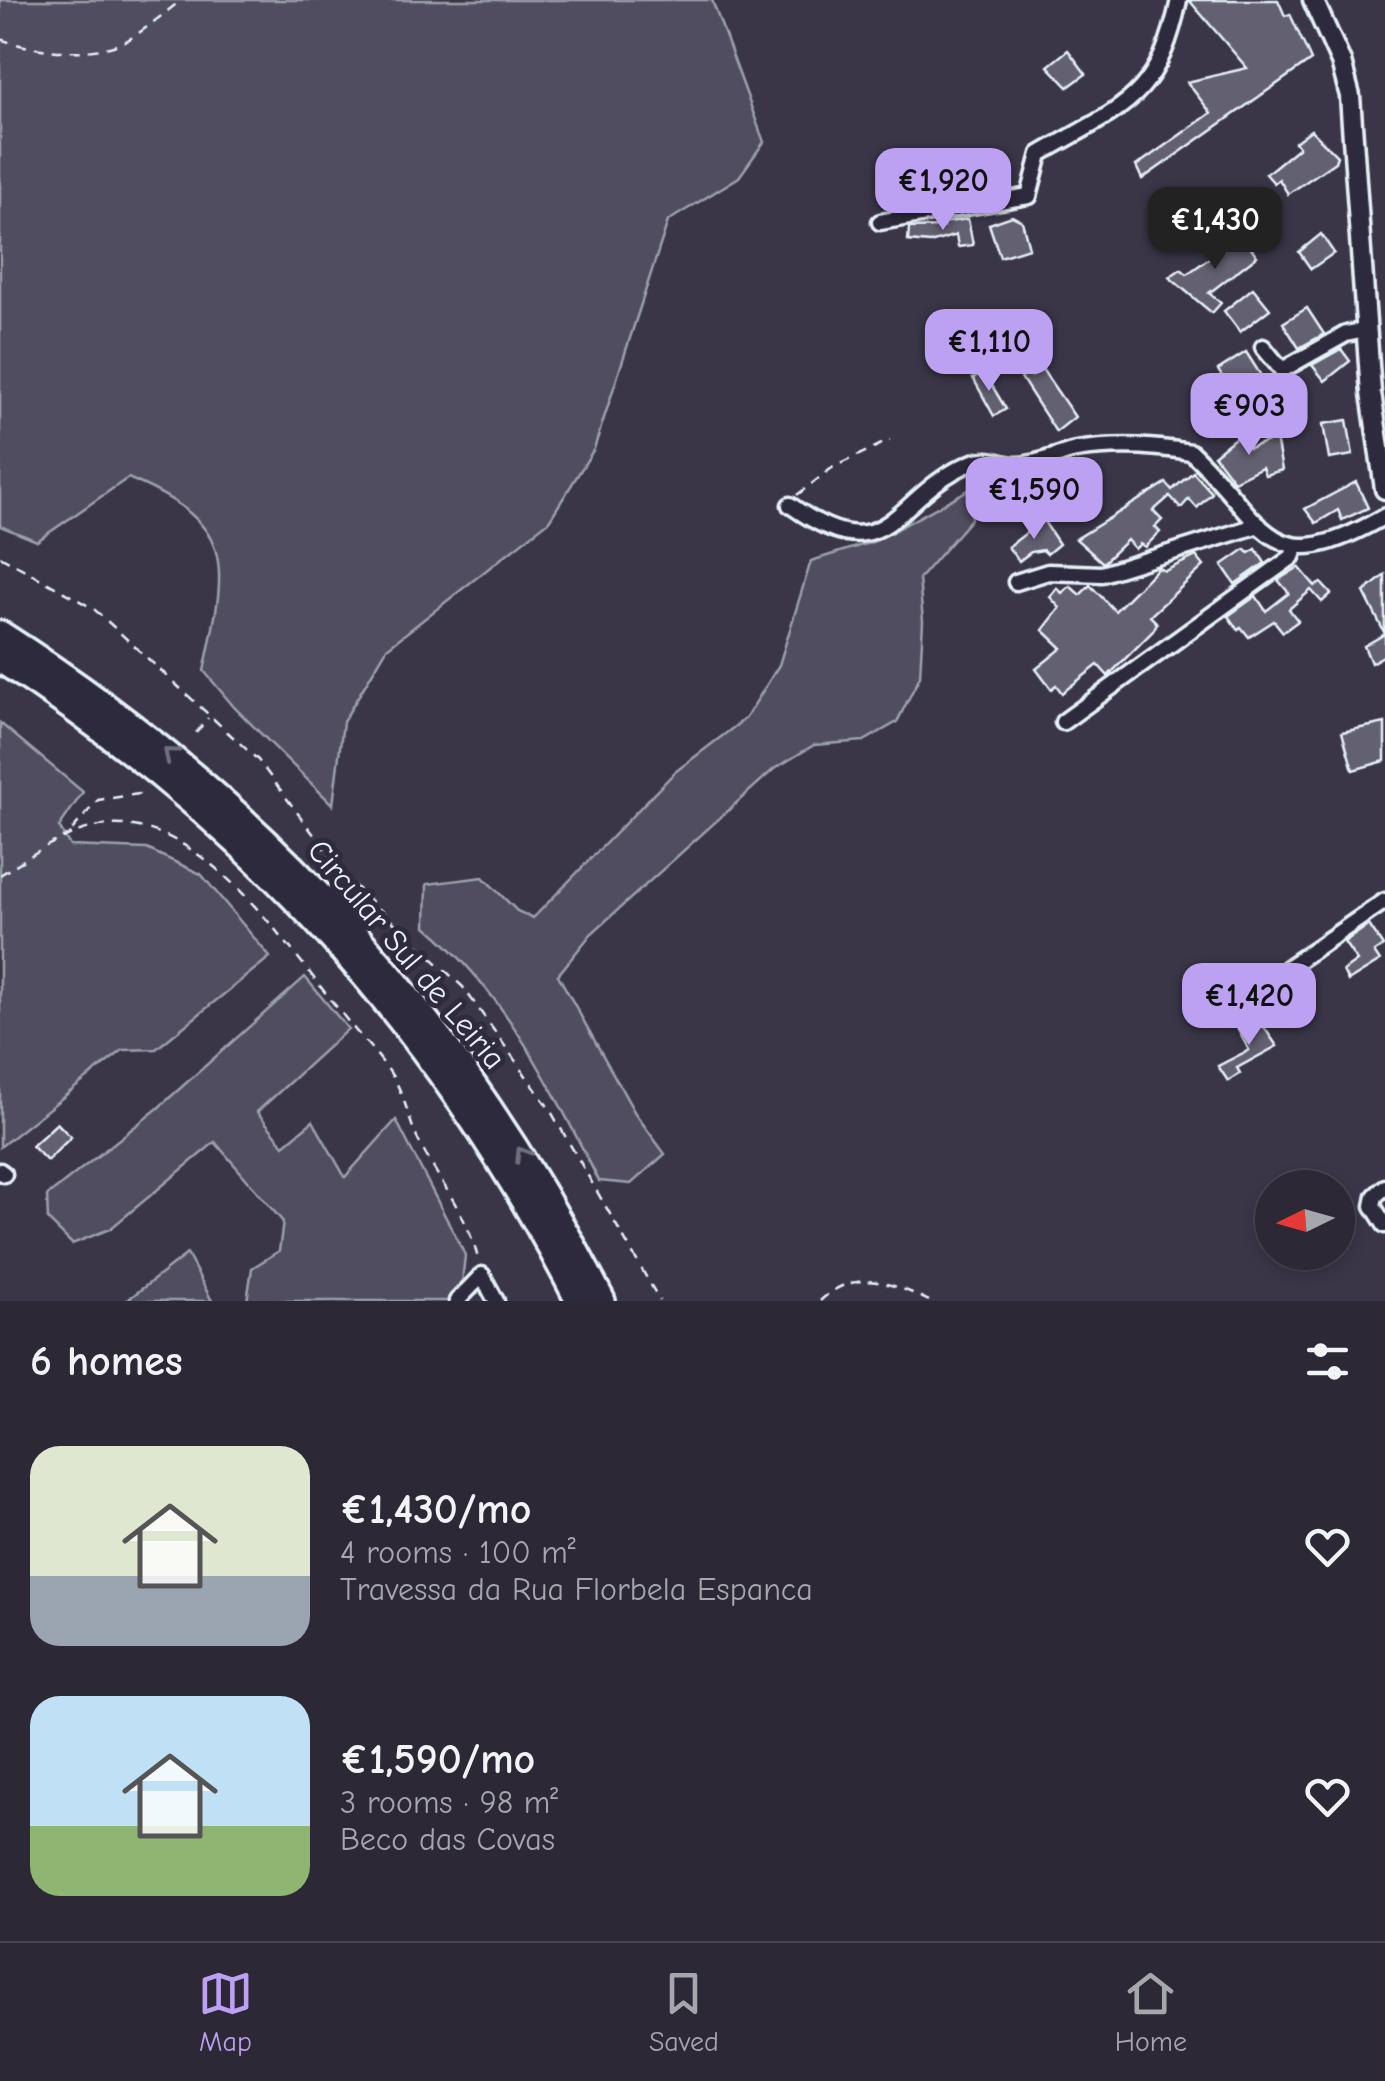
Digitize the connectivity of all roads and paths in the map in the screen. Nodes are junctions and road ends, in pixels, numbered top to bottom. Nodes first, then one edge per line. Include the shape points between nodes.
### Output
1 (182, 0) edge
2 (1179, 0) edge
3 (1313, 0) edge
4 (0, 39) edge
5 (880, 222) dead end
6 (1366, 330) junction
7 (1263, 347) dead end
8 (890, 440) dead end
9 (1385, 489) edge
10 (790, 505) joint
11 (1385, 516) edge
12 (1259, 526) junction
13 (1296, 547) junction
14 (0, 556) edge
15 (1016, 582) dead end
16 (0, 634) edge
17 (0, 659) edge
18 (209, 717) junction
19 (1063, 722) dead end
20 (196, 734) dead end
21 (146, 793) dead end
22 (72, 830) junction
23 (0, 875) edge
24 (1385, 901) edge
25 (1287, 1011) dead end
26 (1385, 1188) edge
27 (1385, 1225) edge
28 (482, 1275) junction
29 (457, 1301) edge
30 (496, 1301) edge
31 (579, 1301) edge
32 (602, 1301) edge
33 (660, 1301) edge
34 (820, 1301) edge
35 (928, 1301) edge

1 - 4 path via 129,40 106,48 36,49
2 - 5 street via 1152,80 1087,130 1040,154 1030,196
3 - 6 street via 1350,96
6 - 7 street via 1282,370
6 - 9 street
8 - 10 path via 832,468
10 - 12 street via 837,532 872,534 970,463 1024,464 1076,450 1139,447 1190,452
11 - 13 street via 1328,545
12 - 13 street
12 - 15 street via 1102,574 1048,572
13 - 19 street via 1292,557
14 - 18 path via 94,609
32 -> 16 highway, Circular Sul de Leiria via 497,1116 346,921 170,754
17 - 31 highway, Circular Sul de Leiria via 135,751 334,936 443,1072 501,1159
18 - 20 path
18 - 33 path via 280,786 347,879 485,1014 549,1108
21 - 22 path via 98,800
22 - 23 path
22 - 28 path via 143,828 173,839 255,909 390,1072 418,1141 472,1232
24 - 25 street via 1287,968 1280,980
26 - 27 street via 1373,1201
28 - 29 street
28 - 30 street
34 - 35 path via 866,1280 896,1284

